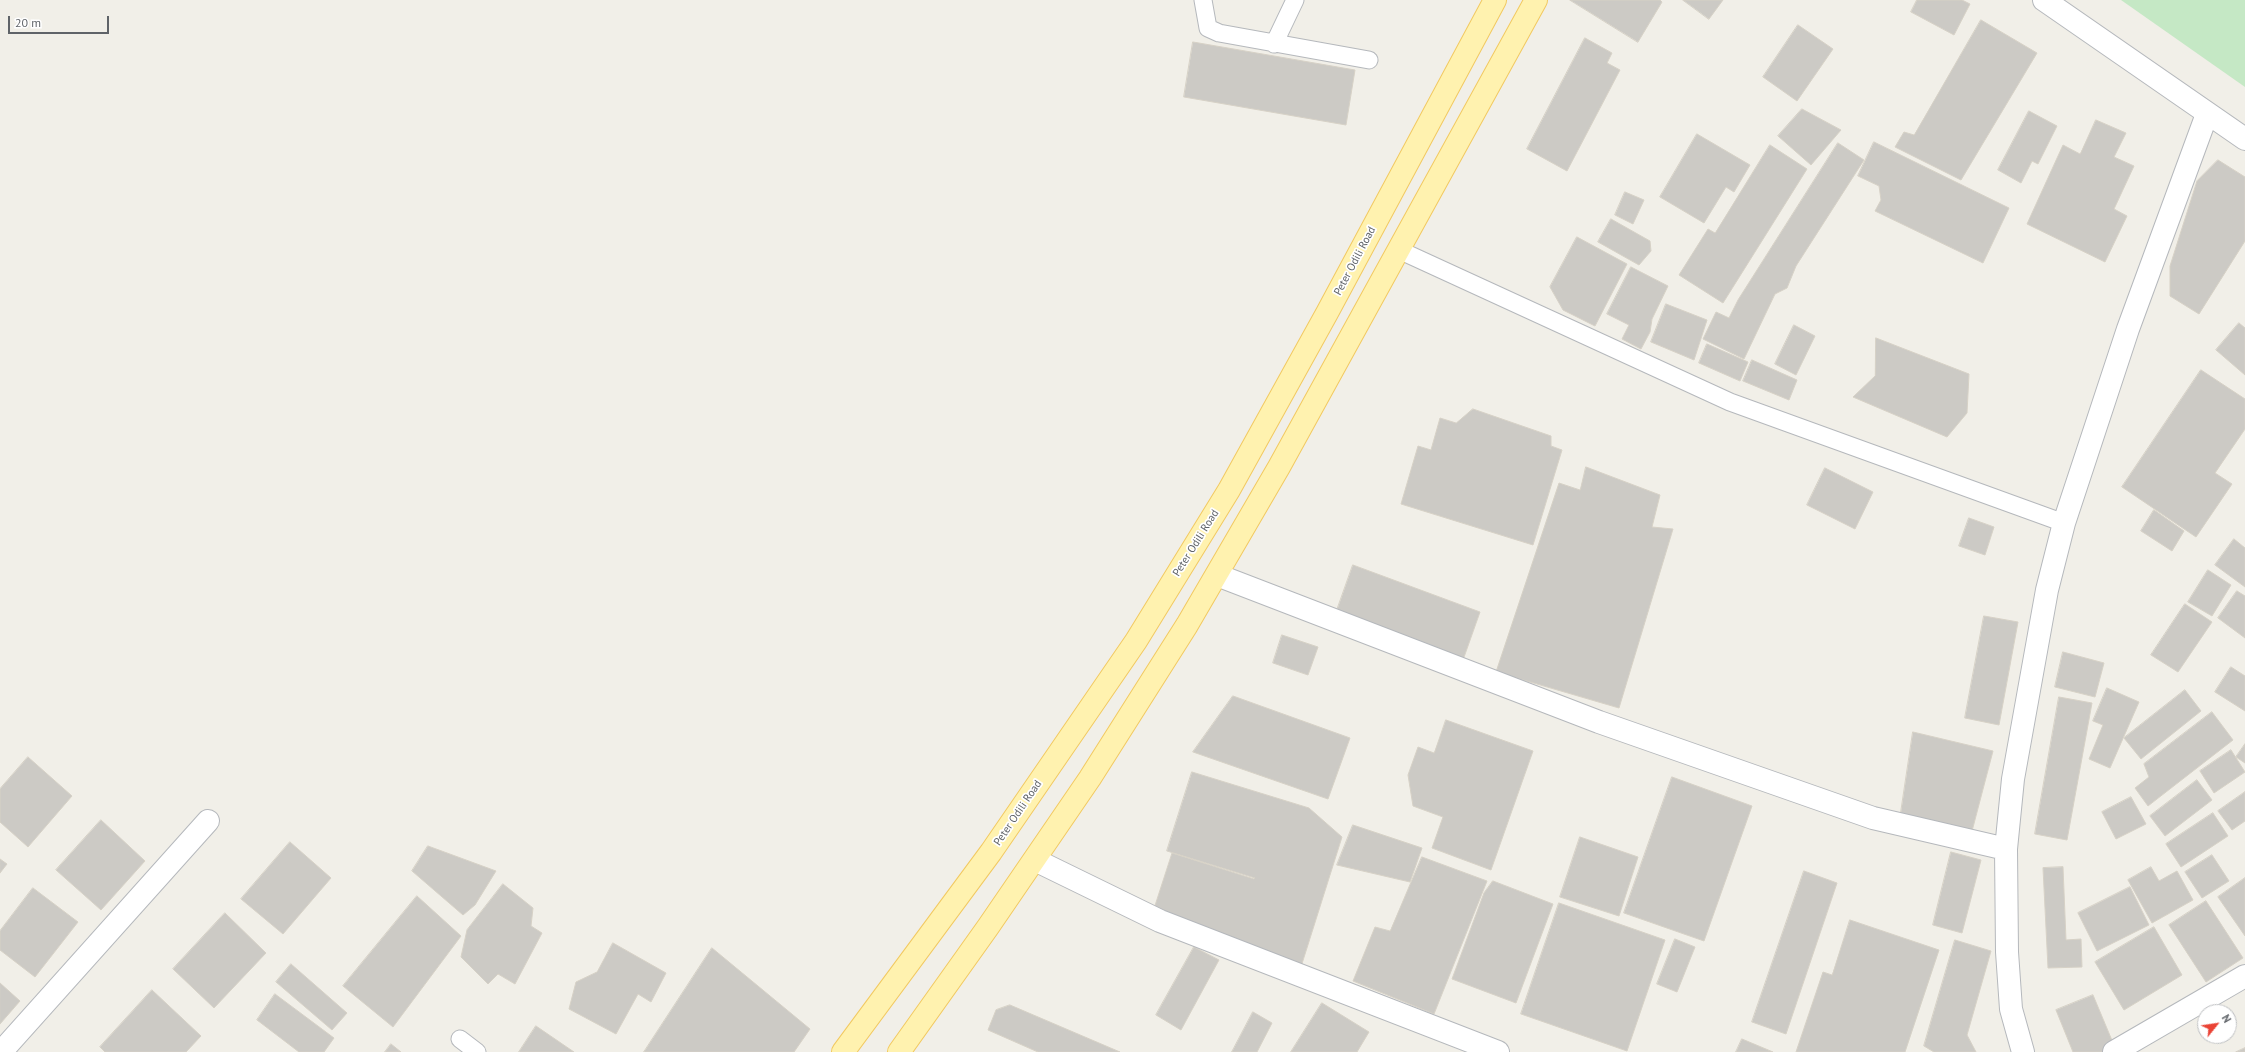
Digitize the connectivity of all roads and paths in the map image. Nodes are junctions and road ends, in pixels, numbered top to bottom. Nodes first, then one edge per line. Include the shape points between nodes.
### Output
1 (1203, 0) edge
2 (1295, 0) edge
3 (1495, 0) edge
4 (1536, 0) edge
5 (2044, 0) edge
6 (1274, 44) junction
7 (1369, 60) dead end
8 (2207, 114) junction
9 (2245, 139) edge
10 (1399, 250) junction
11 (2064, 523) junction
12 (1217, 575) junction
13 (208, 821) dead end
14 (2006, 849) junction
15 (1034, 860) junction
16 (2245, 976) edge
17 (460, 1039) dead end
18 (1, 1052) edge
19 (477, 1052) edge
20 (844, 1052) edge
21 (899, 1052) edge
22 (1498, 1052) edge
23 (2023, 1052) edge
24 (2114, 1052) edge

1 - 6 lane via 1208,28 1219,33
2 - 6 lane
3 - 20 main road, Peter Odili Road via 1236,477 1144,628 991,852
4 - 10 main road
5 - 8 street
6 - 7 lane
8 - 9 street
8 - 11 street via 2128,329
10 - 11 lane via 1730,402
10 - 12 main road
11 - 14 street via 2047,590 2013,779
12 - 14 street via 1598,722 1873,818
12 - 15 main road via 1090,778
13 - 18 street
14 - 23 street via 2007,952 2011,1009
15 - 21 main road
15 - 22 street via 1160,921
16 - 24 street
17 - 19 lane

